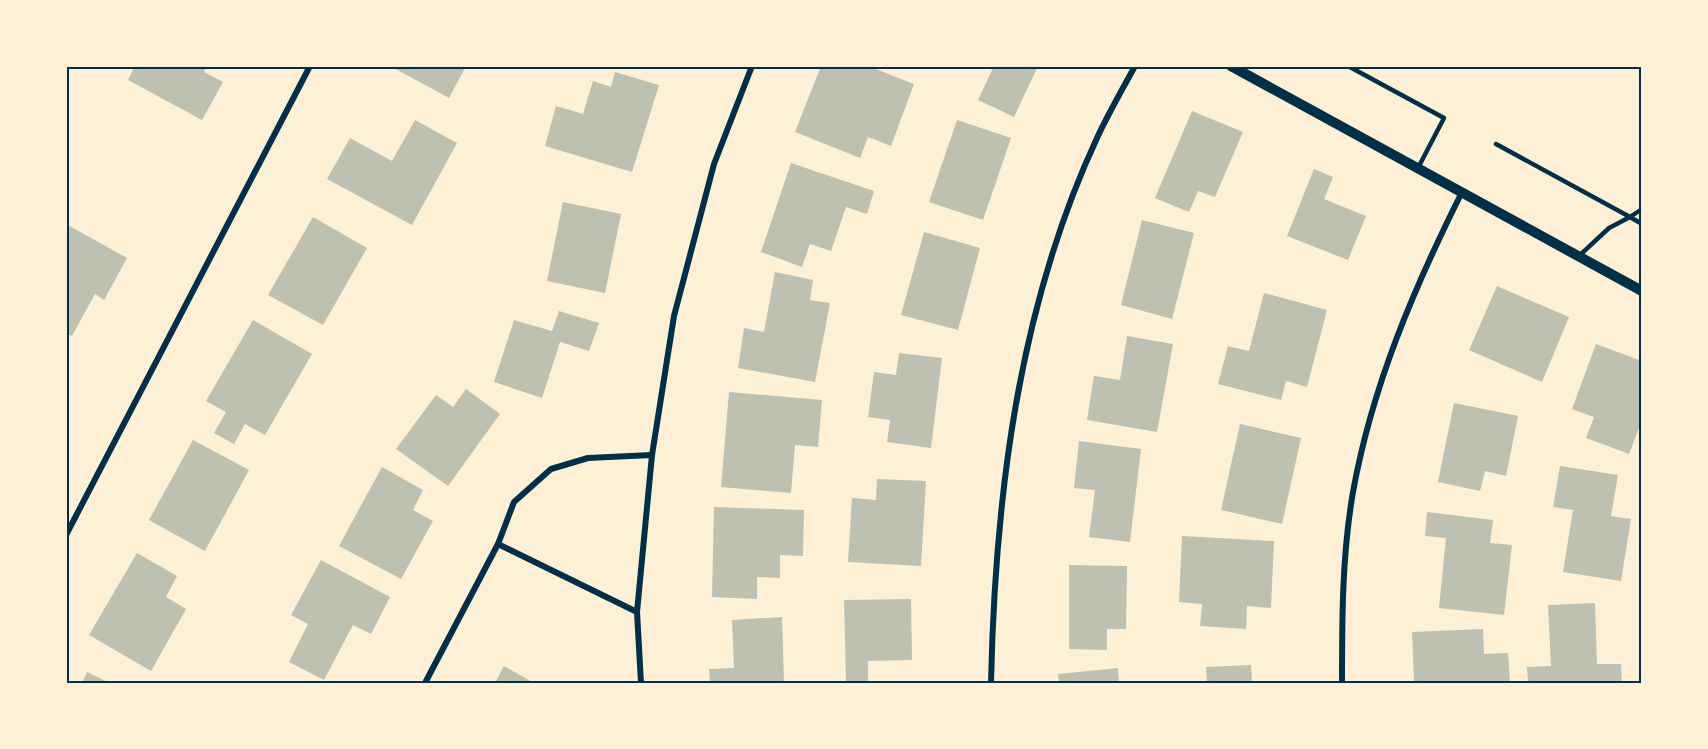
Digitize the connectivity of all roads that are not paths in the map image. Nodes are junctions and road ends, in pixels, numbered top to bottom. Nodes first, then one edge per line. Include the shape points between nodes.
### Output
1 (310, 66) edge
2 (752, 66) edge
3 (1135, 66) edge
4 (1231, 66) edge
5 (1348, 66) edge
6 (1496, 144) dead end
7 (1418, 168) junction
8 (1462, 192) junction
9 (1642, 209) edge
10 (1630, 218) junction
11 (1642, 224) edge
12 (1579, 256) junction
13 (1642, 291) edge
14 (652, 455) junction
15 (66, 535) edge
16 (498, 544) junction
17 (637, 612) junction
18 (425, 683) edge
19 (640, 683) edge
20 (992, 683) edge
21 (1342, 683) edge

1 - 15 street
2 - 14 street via 714,164 674,316
3 - 20 street via 1092,150 1032,324 1006,460 993,586
4 - 7 street
5 - 7 lane via 1444,118
6 - 10 lane
7 - 8 street
8 - 12 street
8 - 21 street via 1420,275 1378,387 1353,492 1342,594
9 - 10 lane
10 - 11 lane
10 - 12 lane via 1609,228
12 - 13 street
14 - 16 street via 588,458 551,469 514,502
14 - 17 street
16 - 17 street
16 - 18 street
17 - 19 street

